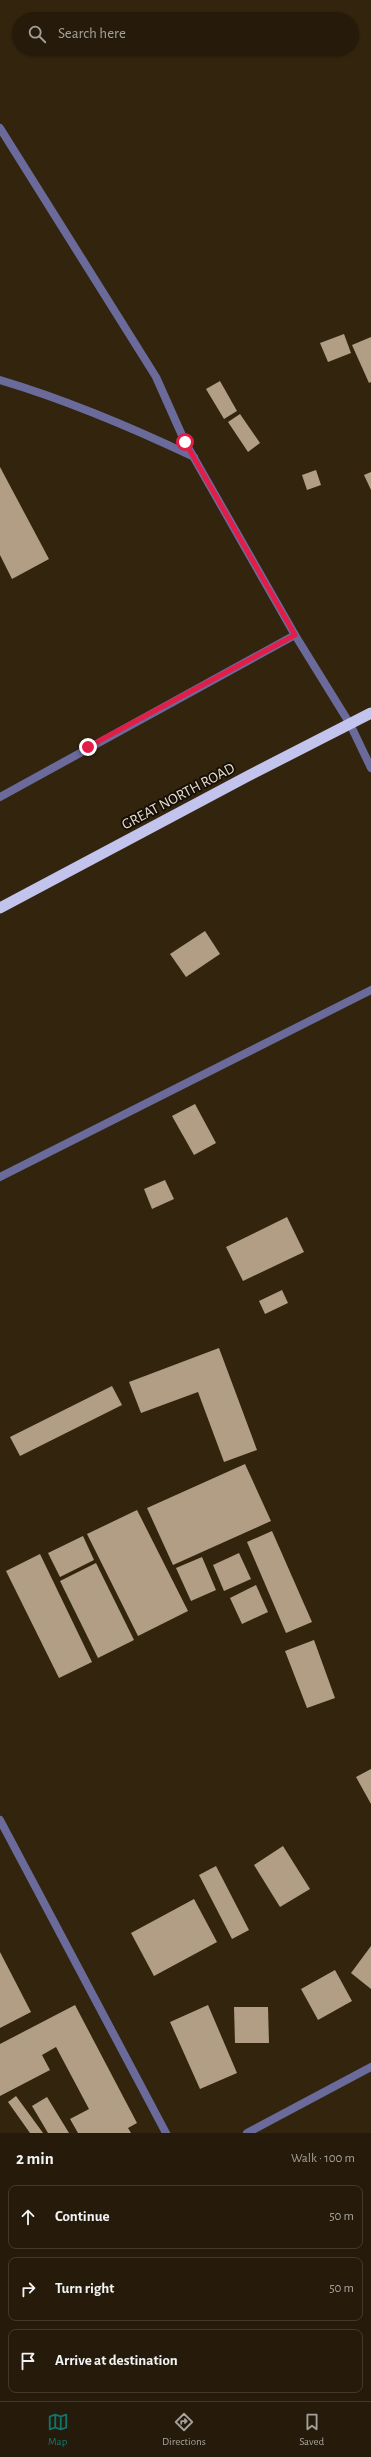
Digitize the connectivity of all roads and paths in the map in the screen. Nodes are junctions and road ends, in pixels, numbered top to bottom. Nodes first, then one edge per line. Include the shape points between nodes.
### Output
1 (0, 128) edge
2 (0, 380) edge
3 (194, 457) junction
4 (295, 635) junction
5 (371, 713) edge
6 (350, 724) junction
7 (371, 768) edge
8 (0, 798) edge
9 (0, 908) edge
10 (371, 990) edge
11 (0, 1177) edge
12 (0, 1820) edge
13 (371, 2067) edge
14 (166, 2133) edge
15 (247, 2133) edge

1 - 3 street via 156,377
2 - 3 street via 49,395 123,423
3 - 4 street
4 - 6 street
4 - 8 street
5 - 6 highway, GREAT NORTH ROAD
6 - 7 street
6 - 9 highway, GREAT NORTH ROAD
10 - 11 street
12 - 14 street
13 - 15 street

